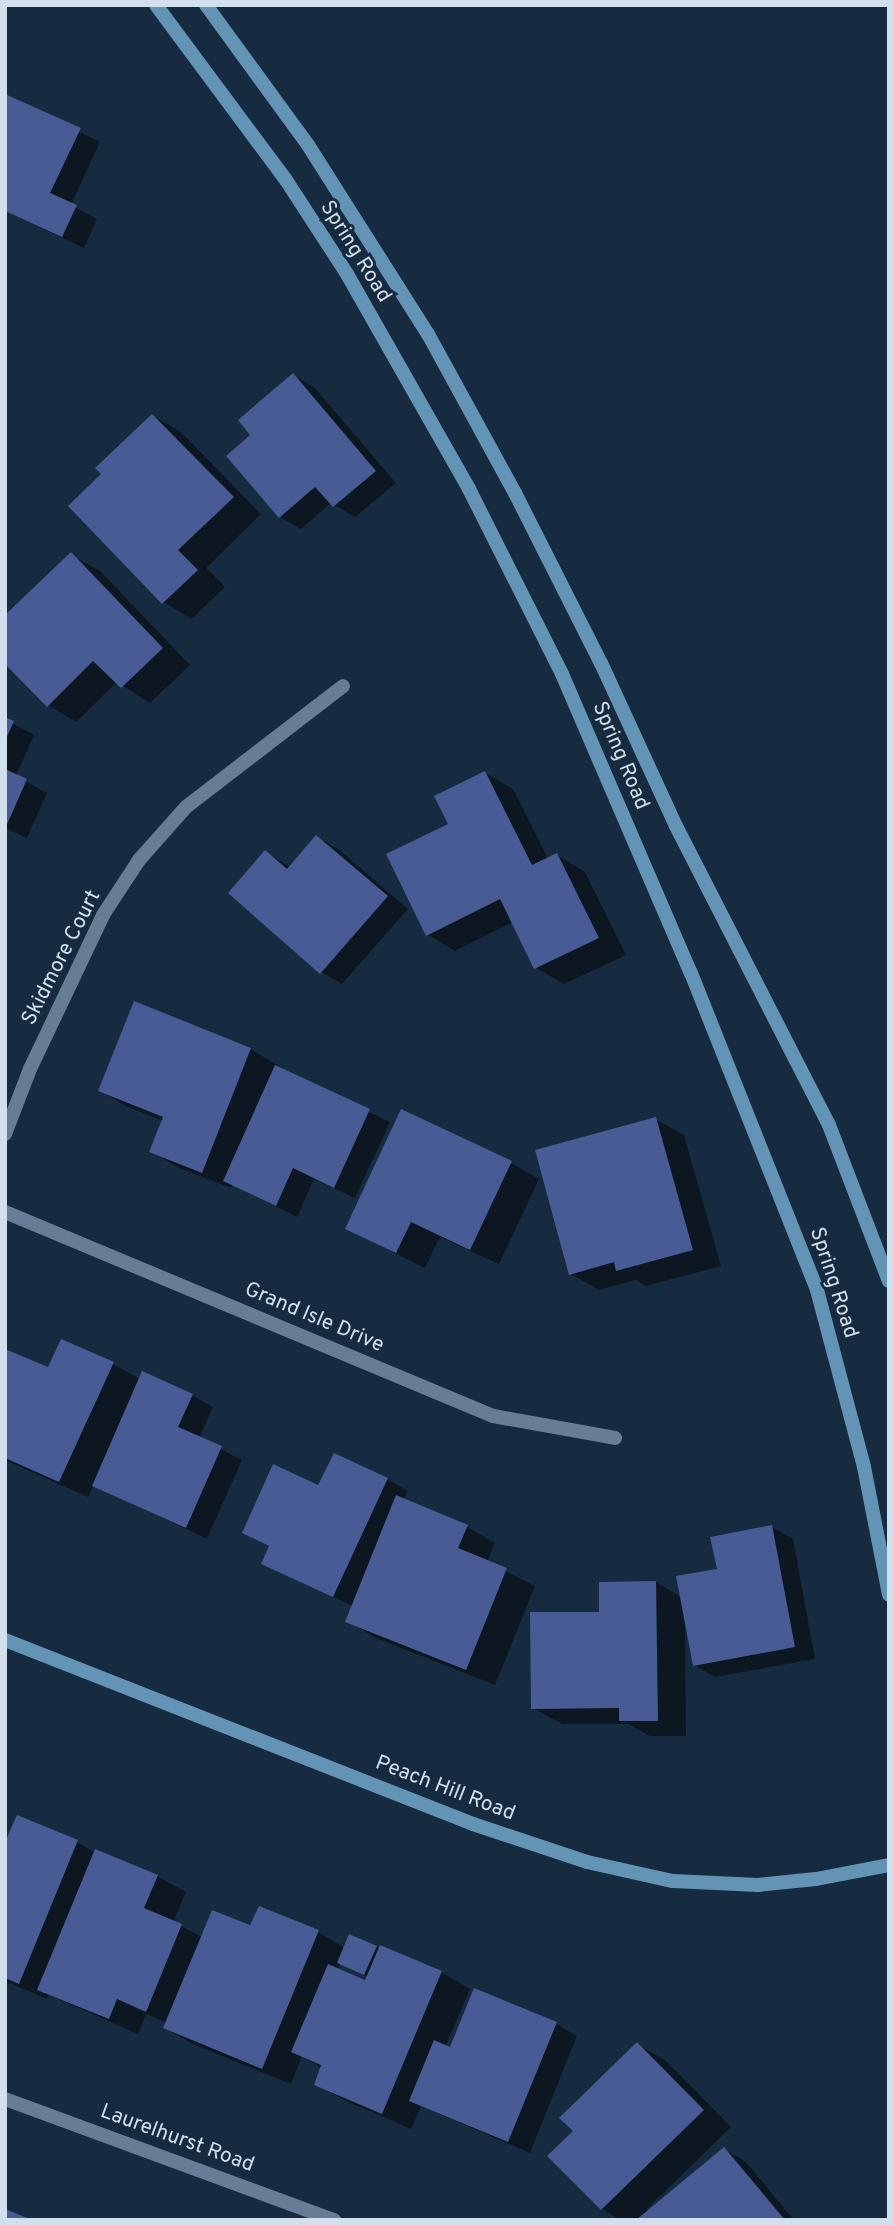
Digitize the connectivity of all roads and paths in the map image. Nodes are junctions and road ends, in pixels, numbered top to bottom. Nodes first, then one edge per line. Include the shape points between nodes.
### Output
1 (156, 5) edge
2 (206, 5) edge
3 (343, 686) dead end
4 (5, 1133) edge
5 (5, 1212) edge
6 (889, 1281) edge
7 (615, 1438) dead end
8 (889, 1595) edge
9 (5, 1640) edge
10 (889, 1865) edge
11 (5, 2098) edge
12 (334, 2220) edge

1 - 8 main road, Spring Road via 286,180 347,274 469,489 562,674 691,973 817,1290 863,1467
2 - 6 main road, Spring Road via 308,145 414,312 515,494 601,663 676,826 829,1125
3 - 4 street, Skidmore Court via 186,807 139,860 103,915
5 - 7 street, Grand Isle Drive via 493,1416
9 - 10 main road, Peach Hill Road via 473,1824 587,1862 673,1881 758,1885
11 - 12 street, Laurelhurst Road

